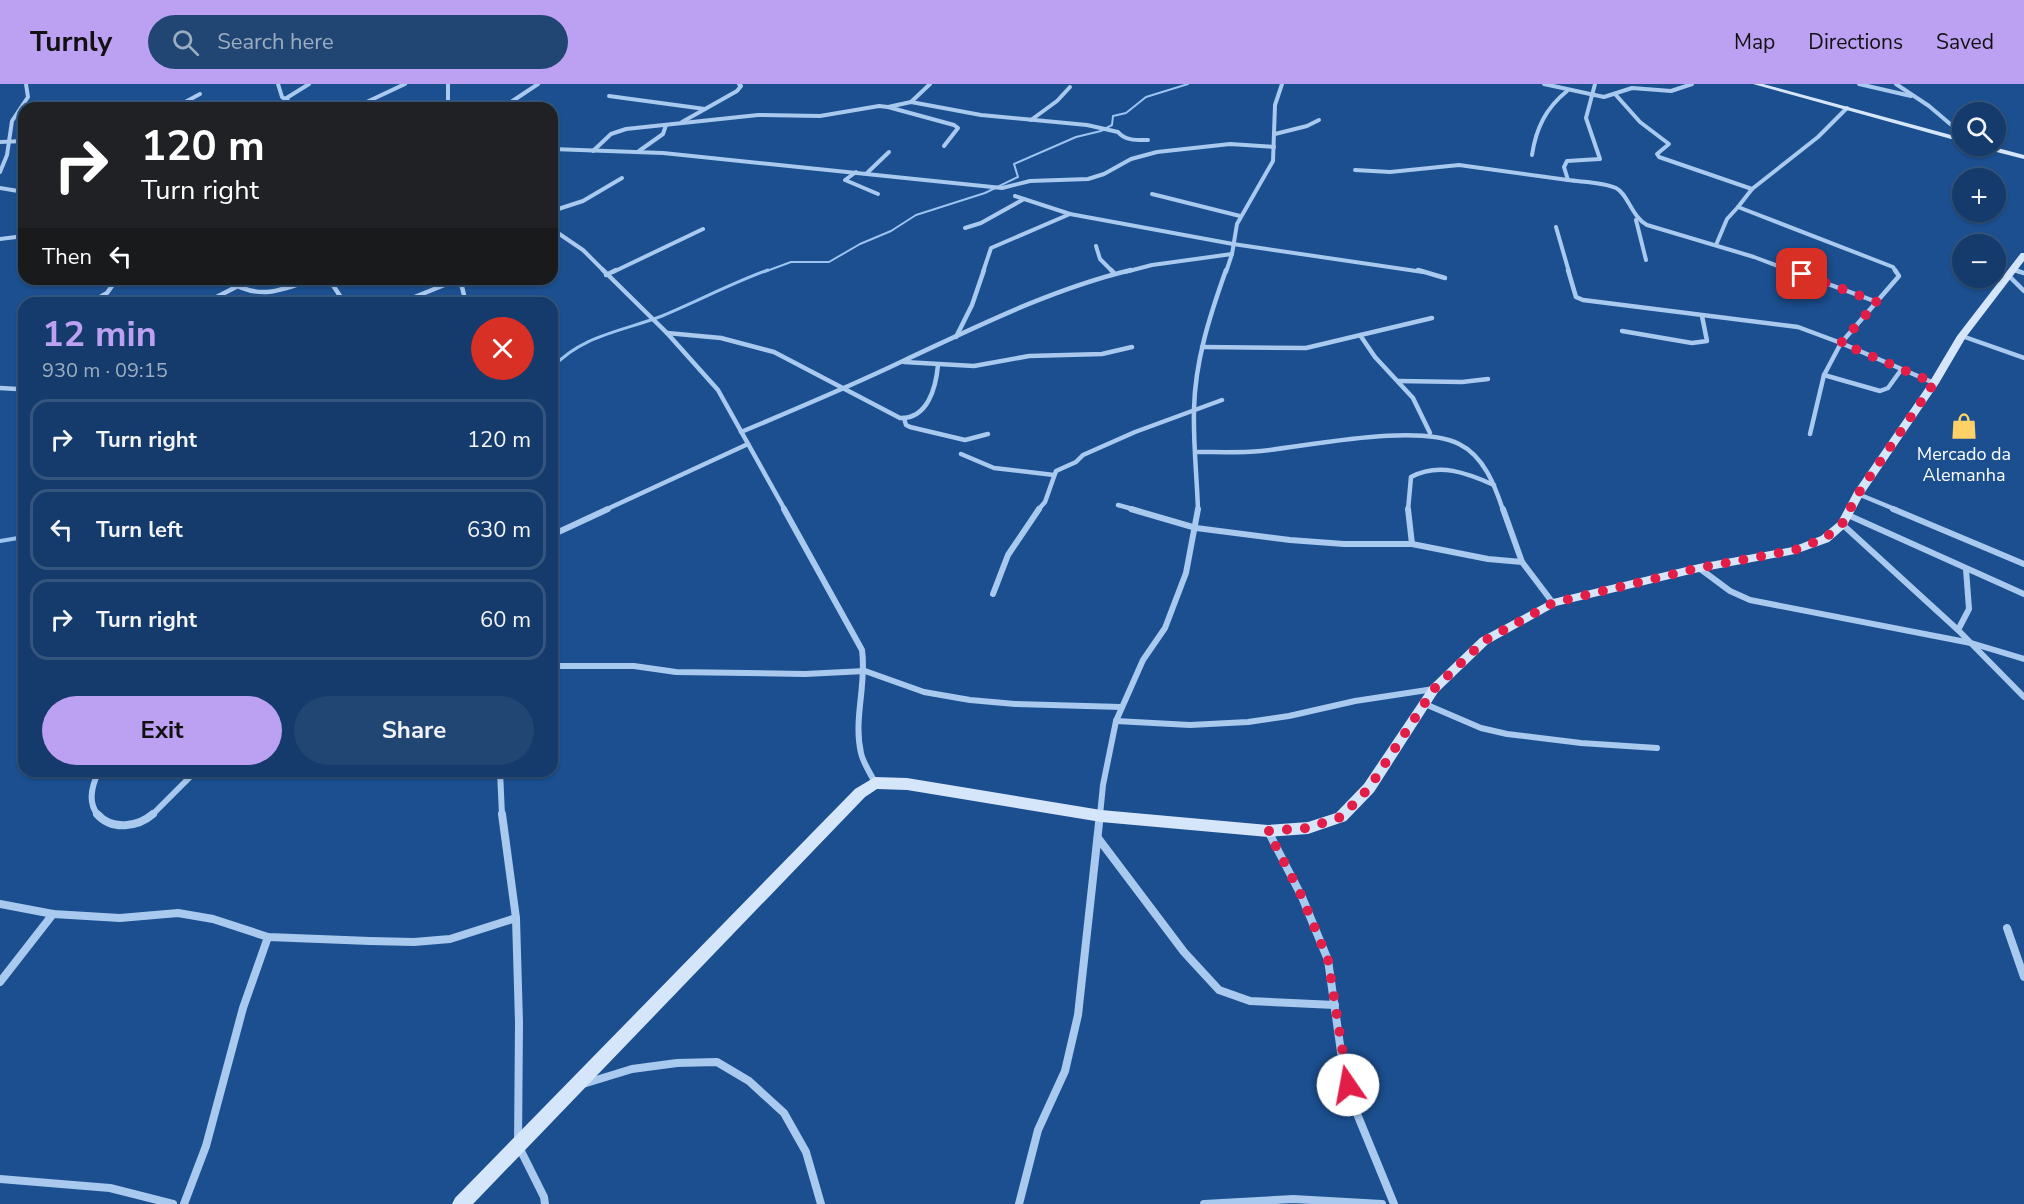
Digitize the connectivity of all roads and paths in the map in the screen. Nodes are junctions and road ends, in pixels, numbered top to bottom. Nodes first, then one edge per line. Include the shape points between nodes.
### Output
1 (26, 84) edge
2 (278, 84) edge
3 (309, 84) edge
4 (405, 84) edge
5 (448, 84) edge
6 (538, 84) edge
7 (739, 84) edge
8 (930, 84) edge
9 (1282, 84) edge
10 (1544, 84) edge
11 (1594, 84) edge
12 (1692, 84) edge
13 (1756, 84) edge
14 (1859, 84) edge
15 (1896, 84) edge
16 (1070, 87) dead end
17 (1567, 91) junction
18 (200, 94) dead end
19 (1615, 94) junction
20 (609, 96) dead end
21 (1592, 96) junction
22 (1917, 98) junction
23 (285, 99) junction
24 (24, 102) edge
25 (185, 102) edge
26 (290, 102) edge
27 (367, 102) edge
28 (448, 102) edge
29 (511, 102) edge
30 (911, 102) junction
31 (888, 107) junction
32 (1847, 108) junction
33 (705, 109) junction
34 (18, 110) edge
35 (1030, 120) junction
36 (1319, 120) dead end
37 (678, 124) junction
38 (666, 125) junction
39 (1952, 126) edge
40 (1275, 134) junction
41 (1952, 137) edge
42 (1148, 140) dead end
43 (9, 141) junction
44 (18, 141) edge
45 (0, 142) edge
46 (944, 146) dead end
47 (1274, 147) junction
48 (558, 150) edge
49 (593, 151) junction
50 (638, 152) junction
51 (889, 152) dead end
52 (2006, 152) edge
53 (1532, 155) dead end
54 (2024, 157) edge
55 (1355, 170) dead end
56 (856, 171) junction
57 (0, 172) edge
58 (867, 173) junction
59 (622, 178) dead end
60 (1568, 180) junction
61 (0, 188) edge
62 (1752, 189) junction
63 (18, 191) edge
64 (878, 194) dead end
65 (1152, 194) dead end
66 (1015, 196) dead end
67 (1024, 199) junction
68 (1738, 207) junction
69 (558, 209) edge
70 (1070, 214) junction
71 (1240, 216) junction
72 (1636, 220) junction
73 (1556, 227) dead end
74 (702, 228) dead end
75 (965, 228) dead end
76 (558, 233) edge
77 (18, 237) edge
78 (0, 239) edge
79 (1233, 244) junction
80 (1716, 245) junction
81 (1096, 246) dead end
82 (1232, 254) junction
83 (2024, 255) edge
84 (1646, 260) dead end
85 (1114, 273) junction
86 (2016, 273) edge
87 (606, 275) junction
88 (1446, 278) dead end
89 (113, 285) edge
90 (233, 285) edge
91 (296, 285) edge
92 (444, 285) edge
93 (236, 287) junction
94 (2024, 291) edge
95 (100, 297) edge
96 (217, 297) edge
97 (415, 297) edge
98 (1877, 302) junction
99 (1702, 316) junction
100 (1432, 318) dead end
101 (1622, 331) dead end
102 (667, 333) junction
103 (1360, 335) junction
104 (1962, 336) junction
105 (956, 337) junction
106 (1841, 343) junction
107 (1132, 347) dead end
108 (1202, 347) junction
109 (2024, 358) edge
110 (903, 362) junction
111 (938, 365) junction
112 (1901, 370) junction
113 (1824, 375) junction
114 (1488, 379) dead end
115 (1398, 381) junction
116 (1934, 383) junction
117 (0, 388) edge
118 (844, 389) junction
119 (18, 391) edge
120 (1222, 400) dead end
121 (1194, 408) junction
122 (904, 418) junction
123 (741, 432) junction
124 (1430, 433) junction
125 (987, 434) dead end
126 (1810, 434) dead end
127 (748, 444) junction
128 (1197, 452) junction
129 (961, 454) dead end
130 (1054, 475) junction
131 (1496, 486) junction
132 (1858, 494) junction
133 (1118, 505) dead end
134 (1845, 520) junction
135 (1196, 528) junction
136 (558, 532) edge
137 (1412, 544) junction
138 (1522, 562) junction
139 (2024, 564) edge
140 (1699, 568) junction
141 (1966, 570) junction
142 (993, 594) dead end
143 (2024, 594) edge
144 (1553, 603) junction
145 (1958, 630) junction
146 (1971, 643) junction
147 (2024, 659) edge
148 (558, 666) edge
149 (865, 671) junction
150 (1434, 689) junction
151 (2024, 697) edge
152 (1425, 704) junction
153 (1121, 707) junction
154 (1116, 721) junction
155 (1657, 748) dead end
156 (96, 777) edge
157 (190, 777) edge
158 (500, 777) edge
159 (875, 783) junction
160 (1101, 816) junction
161 (1268, 831) junction
162 (1098, 838) junction
163 (0, 904) edge
164 (53, 914) junction
165 (516, 918) junction
166 (2007, 928) dead end
167 (268, 937) junction
168 (2024, 977) edge
169 (0, 982) edge
170 (1335, 1005) junction
171 (574, 1087) junction
172 (518, 1145) junction
173 (0, 1179) edge
174 (173, 1204) edge
175 (184, 1204) edge
176 (461, 1204) edge
177 (545, 1204) edge
178 (821, 1204) edge
179 (1019, 1204) edge
180 (1204, 1204) edge
181 (1382, 1204) edge
182 (1394, 1204) edge

1 - 24 street via 28,97
2 - 23 street
3 - 23 street
4 - 27 street
5 - 28 street
6 - 29 street
7 - 33 street via 737,91
8 - 30 street
9 - 40 street via 1275,105
10 - 17 street
11 - 21 street
12 - 19 street via 1679,90 1632,88
13 - 32 street
14 - 22 street
15 - 22 street
16 - 35 street
17 - 21 street
17 - 53 street via 1546,110 1535,135
18 - 25 street
19 - 21 street
19 - 62 street via 1646,128 1669,144 1657,154 1659,158
20 - 33 street
21 - 60 street via 1586,118 1600,159 1568,162 1564,167
22 - 39 street
23 - 26 street
30 - 31 street
30 - 35 street
31 - 37 street via 820,116 758,115
31 - 46 street via 954,125 956,133
32 - 41 street
32 - 62 street via 1818,137
33 - 37 street
34 - 43 street
35 - 42 street via 1099,127 1132,140
36 - 40 street
37 - 38 street
38 - 49 street via 616,131
38 - 50 street via 663,134
40 - 47 street
43 - 44 street
43 - 45 street
43 - 57 street via 8,157
47 - 58 street via 1230,144 1158,152 1131,159 1088,179 1030,180 1002,188
47 - 71 street via 1266,177
48 - 49 street
49 - 50 street
50 - 56 street
51 - 58 street
52 - 54 street
55 - 60 street via 1390,172 1459,165
56 - 58 street
56 - 64 street via 845,180
59 - 69 street via 583,201
60 - 72 street via 1616,188
61 - 63 street
62 - 68 street
65 - 71 street
66 - 67 street
67 - 70 street
67 - 75 street
68 - 80 street via 1727,219
68 - 98 street via 1893,267 1899,276
70 - 79 street
70 - 105 street via 991,248 972,305
71 - 79 street
72 - 80 street
72 - 84 street
73 - 99 street via 1576,297
74 - 87 street
76 - 87 street via 583,250
77 - 78 street
79 - 82 street
79 - 88 street via 1417,270
80 - 98 street
81 - 85 street via 1100,259
82 - 85 street
82 - 108 street
83 - 86 street
85 - 105 street
86 - 94 street
86 - 104 street
87 - 102 street
89 - 95 street
90 - 93 street
91 - 93 street via 259,294
92 - 97 street
93 - 96 street
98 - 106 street
99 - 101 street via 1707,341 1692,343
99 - 106 street via 1798,327
100 - 103 street
102 - 118 street via 744,343 806,368
102 - 123 street via 718,390
103 - 108 street via 1306,348
103 - 115 street
104 - 109 street
104 - 116 street
105 - 110 street
106 - 112 street
106 - 113 street
107 - 111 street via 1102,354 1029,356 974,366
108 - 121 street
110 - 111 street
110 - 118 street
111 - 122 street via 933,393 915,415
112 - 113 street via 1881,391
112 - 116 street
113 - 126 street
114 - 115 street
115 - 124 street via 1413,398
116 - 132 street
117 - 119 street
118 - 122 street
118 - 123 street
120 - 121 street
121 - 128 street
121 - 130 street via 1083,455
122 - 125 street via 910,427 965,440
123 - 127 street
124 - 128 street via 1258,451
124 - 131 street via 1457,440 1468,448
127 - 136 street
127 - 149 street via 849,622 862,650
128 - 135 street
129 - 130 street via 987,466
130 - 142 street via 1045,502 1008,555
131 - 137 street via 1448,469 1418,472 1411,477 1408,510
131 - 138 street
132 - 134 street
132 - 139 street
133 - 135 street
134 - 140 street via 1825,538 1795,550
134 - 141 street
134 - 145 street
135 - 137 street via 1344,544
135 - 153 street via 1186,573 1165,628 1143,660
137 - 138 street
138 - 144 street
140 - 144 street
140 - 146 street via 1730,591 1750,600
141 - 143 street
141 - 145 street via 1972,604 1968,618
144 - 150 street via 1484,641
145 - 146 street
146 - 147 street
146 - 151 street
148 - 149 street via 634,666 676,672
149 - 153 street via 924,692 970,700
149 - 159 street via 859,719 861,753
150 - 152 street
150 - 154 street via 1248,722 1190,725
152 - 155 street via 1481,728 1507,734
152 - 161 street via 1369,788 1341,817 1308,828
153 - 154 street
154 - 160 street
156 - 157 street via 90,805 94,814 109,823 128,825 144,821
158 - 165 street via 502,827
159 - 160 street via 907,784
159 - 171 street via 860,793
160 - 161 street
160 - 162 street
161 - 170 street via 1328,960
162 - 170 street via 1184,952 1219,990 1250,1000
162 - 179 street via 1078,1015 1065,1071 1038,1130
163 - 164 street
164 - 167 street via 120,918 178,913 213,919
164 - 169 street
165 - 167 street via 450,939 414,942
165 - 172 street
166 - 168 street
167 - 175 street via 240,1018 206,1146
170 - 182 street via 1343,1066 1353,1104
171 - 172 street
171 - 178 street via 632,1068 717,1062 749,1081 784,1113 806,1152
172 - 176 street
172 - 177 street
173 - 174 street via 140,1194
180 - 181 street via 1243,1199

